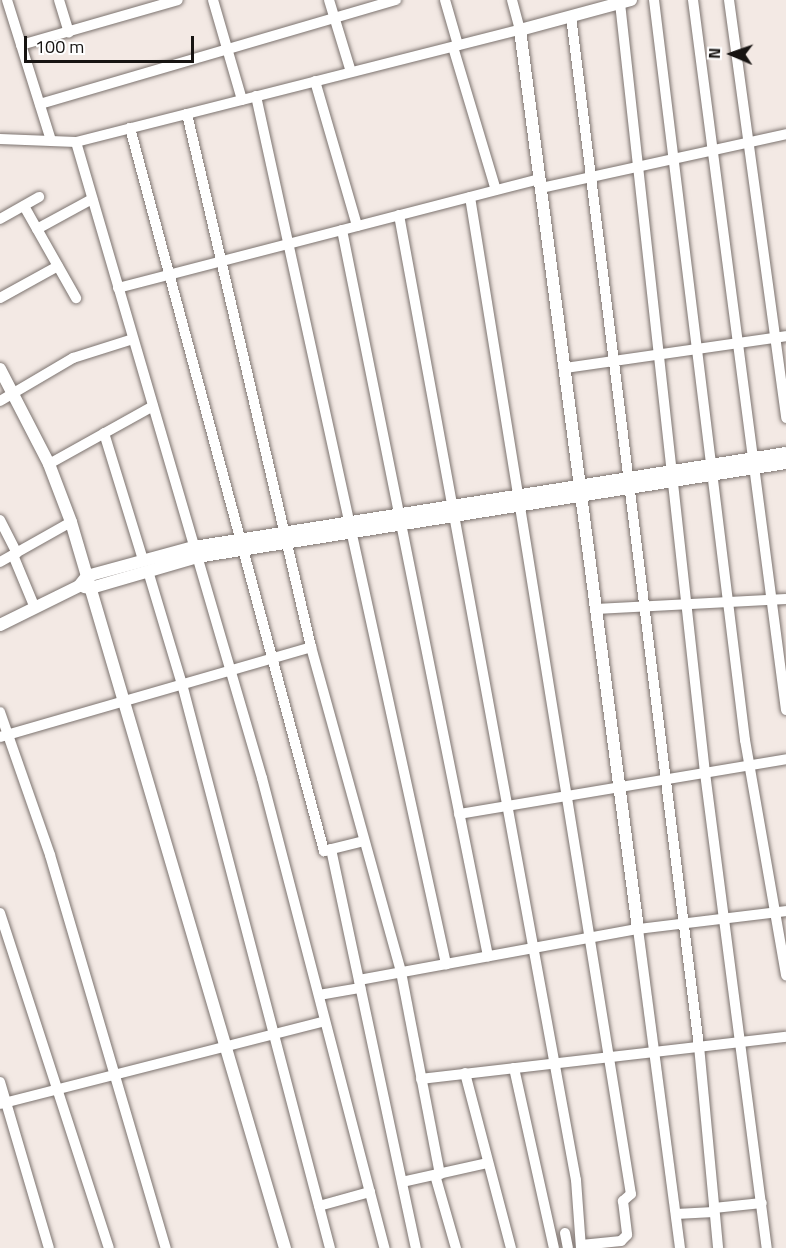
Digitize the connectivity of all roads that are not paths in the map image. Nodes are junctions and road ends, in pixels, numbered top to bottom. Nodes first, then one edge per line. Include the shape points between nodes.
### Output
1 (7, 0) edge
2 (59, 0) edge
3 (177, 0) edge
4 (213, 0) edge
5 (329, 0) edge
6 (396, 0) edge
7 (445, 0) edge
8 (512, 0) edge
9 (654, 0) edge
10 (693, 0) edge
11 (729, 0) edge
12 (618, 2) edge
13 (571, 16) junction
14 (334, 18) junction
15 (520, 30) junction
16 (69, 32) junction
17 (21, 45) junction
18 (456, 46) junction
19 (227, 49) junction
20 (351, 72) junction
21 (315, 81) junction
22 (256, 96) junction
23 (242, 100) junction
24 (40, 104) junction
25 (187, 114) junction
26 (130, 128) junction
27 (786, 134) edge
28 (0, 139) edge
29 (51, 140) junction
30 (76, 142) junction
31 (749, 142) junction
32 (712, 150) junction
33 (674, 159) junction
34 (638, 166) junction
35 (591, 177) junction
36 (541, 183) junction
37 (496, 190) junction
38 (39, 197) dead end
39 (470, 197) junction
40 (92, 199) junction
41 (24, 206) junction
42 (399, 215) junction
43 (0, 219) edge
44 (357, 226) junction
45 (37, 229) junction
46 (342, 230) junction
47 (288, 244) junction
48 (222, 261) junction
49 (58, 266) junction
50 (170, 274) junction
51 (118, 288) junction
52 (0, 298) edge
53 (76, 298) dead end
54 (781, 337) edge
55 (134, 339) junction
56 (738, 343) junction
57 (697, 349) junction
58 (659, 354) junction
59 (614, 361) junction
60 (565, 368) junction
61 (0, 369) edge
62 (14, 393) junction
63 (0, 401) edge
64 (153, 406) junction
65 (786, 418) edge
66 (104, 434) junction
67 (786, 453) edge
68 (754, 463) junction
69 (786, 463) edge
70 (49, 464) junction
71 (712, 470) junction
72 (672, 476) junction
73 (629, 483) junction
74 (581, 491) junction
75 (519, 501) junction
76 (453, 511) junction
77 (400, 519) junction
78 (0, 520) edge
79 (71, 522) junction
80 (350, 527) junction
81 (285, 538) junction
82 (242, 544) junction
83 (196, 552) junction
84 (15, 554) junction
85 (0, 562) edge
86 (145, 565) junction
87 (86, 583) junction
88 (786, 599) edge
89 (772, 600) junction
90 (728, 602) junction
91 (686, 604) junction
92 (644, 607) junction
93 (35, 608) junction
94 (597, 609) junction
95 (0, 625) edge
96 (311, 647) junction
97 (272, 658) junction
98 (231, 670) junction
99 (182, 684) junction
100 (121, 701) junction
101 (786, 710) edge
102 (0, 712) edge
103 (4, 735) edge
104 (786, 759) edge
105 (749, 765) junction
106 (705, 773) junction
107 (665, 780) junction
108 (620, 787) junction
109 (567, 796) junction
110 (507, 806) junction
111 (459, 814) junction
112 (364, 841) junction
113 (331, 849) junction
114 (780, 912) edge
115 (0, 913) edge
116 (724, 918) junction
117 (683, 923) junction
118 (638, 928) junction
119 (590, 938) junction
120 (533, 948) junction
121 (488, 956) junction
122 (446, 964) junction
123 (401, 972) junction
124 (786, 975) edge
125 (360, 984) junction
126 (319, 995) junction
127 (325, 1021) junction
128 (273, 1033) junction
129 (786, 1037) edge
130 (740, 1042) junction
131 (224, 1046) junction
132 (699, 1046) junction
133 (655, 1052) junction
134 (609, 1057) junction
135 (554, 1063) junction
136 (514, 1068) junction
137 (465, 1073) junction
138 (115, 1074) junction
139 (421, 1079) junction
140 (0, 1082) edge
141 (57, 1089) junction
142 (3, 1103) edge
143 (489, 1163) junction
144 (438, 1174) junction
145 (402, 1182) junction
146 (370, 1192) junction
147 (762, 1203) junction
148 (318, 1206) junction
149 (714, 1210) junction
150 (676, 1214) junction
151 (565, 1233) dead end
152 (581, 1246) edge
153 (48, 1248) edge
154 (108, 1248) edge
155 (166, 1248) edge
156 (285, 1248) edge
157 (330, 1248) edge
158 (384, 1248) edge
159 (416, 1248) edge
160 (456, 1248) edge
161 (511, 1248) edge
162 (554, 1248) edge
163 (568, 1248) edge
164 (680, 1248) edge
165 (718, 1248) edge
166 (767, 1248) edge

1 - 17 street
2 - 16 street
3 - 16 street
4 - 19 street
5 - 14 street
6 - 14 street
7 - 18 street
8 - 15 street
9 - 33 street
10 - 32 street
11 - 31 street
12 - 13 street
12 - 34 street
13 - 15 street
13 - 35 street
14 - 19 street
14 - 20 street
15 - 18 street
15 - 36 street
16 - 17 street
17 - 24 street
18 - 20 street
18 - 37 street
19 - 23 street
19 - 24 street
20 - 21 street
21 - 22 street
21 - 44 street
22 - 23 street
22 - 47 street
23 - 25 street
24 - 29 street
25 - 26 street
25 - 48 street
26 - 30 street
26 - 50 street
27 - 31 street
28 - 29 street
29 - 30 street
30 - 40 street
31 - 32 street
31 - 54 street
32 - 33 street
32 - 56 street
33 - 34 street
33 - 57 street
34 - 35 street
34 - 58 street
35 - 36 street
35 - 59 street
36 - 37 street
36 - 60 street
37 - 39 street
38 - 41 street
39 - 42 street
39 - 75 street
40 - 45 street
40 - 51 street
41 - 43 street
41 - 45 street
42 - 44 street
42 - 76 street
44 - 46 street
45 - 49 street
46 - 47 street
46 - 77 street
47 - 48 street
47 - 80 street
48 - 50 street
48 - 81 street
49 - 52 street
49 - 53 street
50 - 51 street
50 - 82 street
51 - 55 street
54 - 56 street
54 - 65 street
55 - 62 street via 73,358
55 - 64 street
56 - 57 street
56 - 68 street
57 - 58 street
57 - 71 street
58 - 59 street
58 - 72 street
59 - 60 street
59 - 73 street
60 - 74 street
61 - 62 street
62 - 63 street
62 - 70 street
64 - 66 street
64 - 83 street
66 - 70 street
66 - 86 street
67 - 68 street
68 - 69 street
68 - 71 street
68 - 89 street
70 - 79 street
71 - 72 street
71 - 90 street
72 - 73 street
72 - 91 street
73 - 74 street
73 - 92 street
74 - 75 street
74 - 94 street
75 - 76 street
75 - 109 street
76 - 77 street
76 - 110 street
77 - 80 street
77 - 111 street
78 - 84 street
79 - 84 street
79 - 87 street
80 - 81 street
80 - 122 street
81 - 82 street
81 - 96 street
82 - 83 street
82 - 97 street
83 - 86 street
83 - 98 street
84 - 85 street
84 - 93 street
86 - 87 street
86 - 99 street
87 - 93 street
87 - 100 street
88 - 89 street
89 - 90 street
89 - 101 street
90 - 91 street
90 - 105 street
91 - 92 street
91 - 106 street
92 - 94 street
92 - 107 street
93 - 95 street
94 - 108 street
96 - 97 street
96 - 112 street
97 - 98 street
97 - 113 street via 324,851
98 - 99 street
98 - 126 street
99 - 100 street
99 - 128 street
100 - 103 street
100 - 131 street
102 - 103 street
103 - 138 street via 50,855
104 - 105 street
105 - 106 street
105 - 114 street
106 - 107 street
106 - 116 street
107 - 108 street
107 - 117 street
108 - 109 street
108 - 118 street
109 - 110 street
109 - 119 street
110 - 111 street
110 - 120 street
111 - 121 street
112 - 113 street
112 - 123 street
113 - 125 street
114 - 116 street
114 - 124 street
115 - 141 street
116 - 117 street
116 - 130 street
117 - 118 street
117 - 132 street
118 - 119 street
118 - 133 street
119 - 120 street
119 - 134 street
120 - 121 street
120 - 135 street
121 - 122 street
122 - 123 street
123 - 125 street
123 - 139 street
125 - 126 street
125 - 145 street
126 - 127 street
127 - 128 street
127 - 146 street
128 - 131 street
128 - 148 street
129 - 130 street
130 - 132 street
130 - 147 street
131 - 138 street
131 - 156 street
132 - 133 street
132 - 149 street
133 - 134 street
133 - 150 street
134 - 135 street
134 - 152 street via 631,1194 623,1201 627,1235 621,1241
135 - 136 street
135 - 152 street via 576,1180
136 - 137 street
136 - 162 street
137 - 139 street
137 - 143 street
138 - 141 street
138 - 155 street
139 - 144 street
140 - 142 street
141 - 142 street
141 - 154 street
142 - 153 street
143 - 144 street
143 - 161 street
144 - 145 street
144 - 160 street
145 - 159 street
146 - 148 street
146 - 158 street
147 - 149 street
147 - 166 street
148 - 157 street
149 - 150 street
149 - 165 street
150 - 164 street
151 - 163 street

